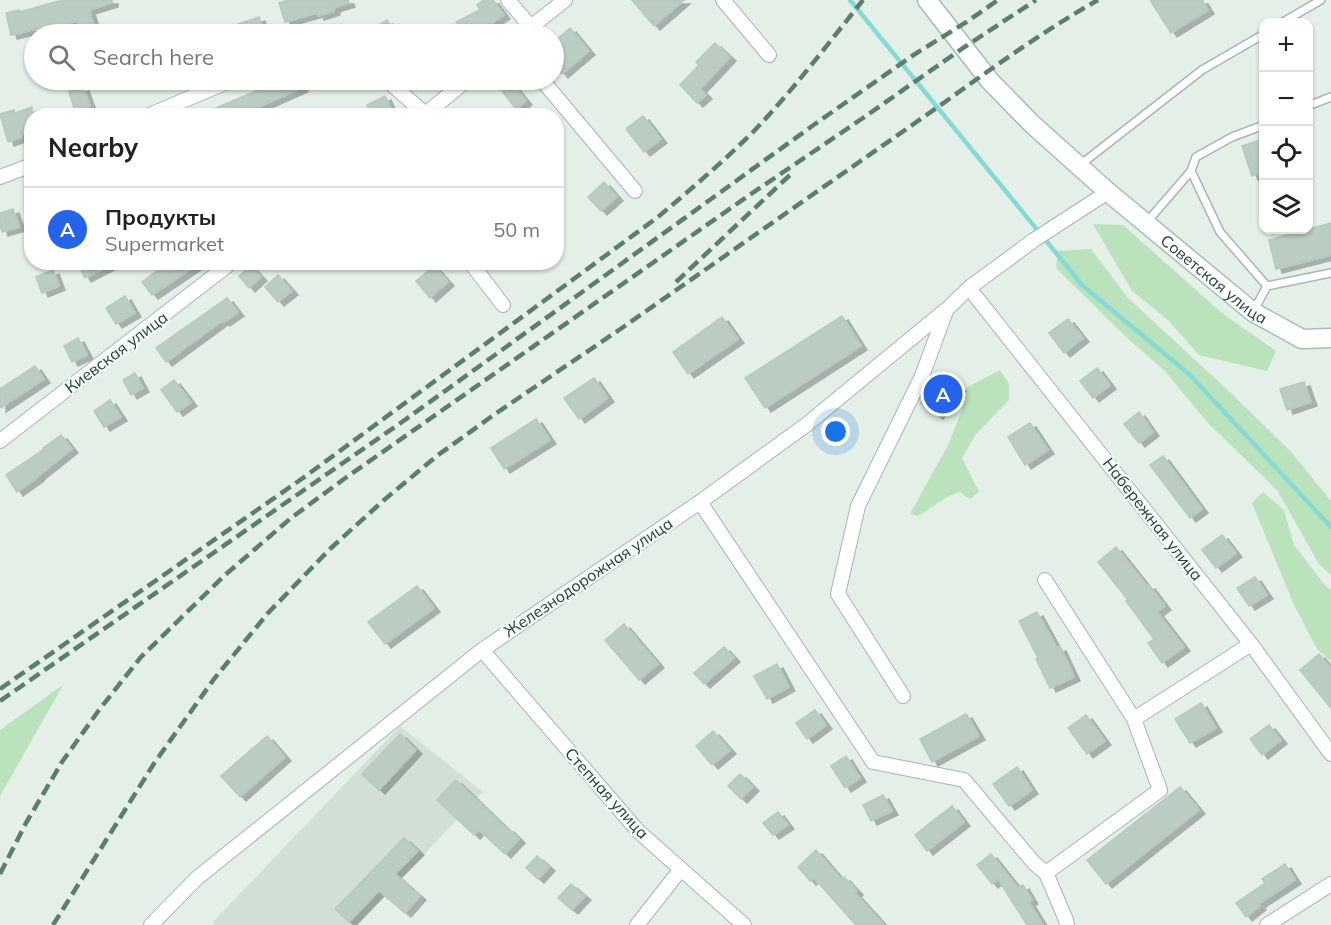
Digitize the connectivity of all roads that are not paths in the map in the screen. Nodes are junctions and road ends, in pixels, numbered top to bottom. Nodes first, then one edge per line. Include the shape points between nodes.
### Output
1 (508, 0) edge
2 (565, 0) edge
3 (723, 0) edge
4 (927, 0) edge
5 (1321, 0) edge
6 (1289, 18) edge
7 (522, 24) edge
8 (535, 24) edge
9 (1259, 36) edge
10 (769, 55) dead end
11 (213, 90) edge
12 (398, 90) edge
13 (454, 90) edge
14 (550, 90) edge
15 (1331, 97) edge
16 (1313, 104) edge
17 (178, 108) edge
18 (417, 108) edge
19 (432, 108) edge
20 (1259, 126) edge
21 (1078, 166) junction
22 (24, 168) edge
23 (1191, 171) junction
24 (0, 177) edge
25 (635, 192) dead end
26 (1108, 192) junction
27 (1146, 223) junction
28 (222, 270) edge
29 (476, 270) edge
30 (1331, 273) edge
31 (1267, 286) junction
32 (969, 288) junction
33 (502, 305) dead end
34 (947, 309) junction
35 (1253, 312) junction
36 (1331, 338) edge
37 (0, 441) edge
38 (700, 502) junction
39 (1045, 580) dead end
40 (1251, 644) junction
41 (482, 650) junction
42 (903, 696) dead end
43 (1134, 719) junction
44 (1331, 754) edge
45 (681, 869) junction
46 (1046, 873) junction
47 (1331, 884) edge
48 (151, 925) edge
49 (637, 925) edge
50 (744, 925) edge
51 (1067, 925) edge
52 (1267, 925) edge

1 - 7 street
2 - 8 street
3 - 10 street
4 - 21 main road, Советская улица via 990,81
5 - 6 lane
9 - 21 lane via 1202,70
11 - 17 street
12 - 18 street
13 - 19 street
14 - 25 street
15 - 16 lane
20 - 23 lane via 1196,157
21 - 26 main road, Советская улица
22 - 24 street
23 - 27 lane
23 - 31 lane via 1220,232
26 - 27 main road, Советская улица
26 - 32 street, Железнодорожная улица via 1049,229
27 - 35 main road, Советская улица
28 - 37 street, Киевская улица
29 - 33 street
30 - 31 lane
31 - 35 lane
32 - 34 street, Железнодорожная улица
32 - 40 street, Набережная улица
34 - 38 street, Железнодорожная улица via 806,425
34 - 42 street via 922,376 858,506 838,594
35 - 36 main road, Советская улица via 1302,339
38 - 41 street, Железнодорожная улица
38 - 46 street via 873,762 964,780
39 - 43 street
40 - 43 street
40 - 44 street, Набережная улица
41 - 45 street, Степная улица via 638,831
41 - 48 street, Железнодорожная улица via 197,878
43 - 46 street via 1160,790
45 - 49 street
45 - 50 street, Степная улица
46 - 51 street
47 - 52 street

